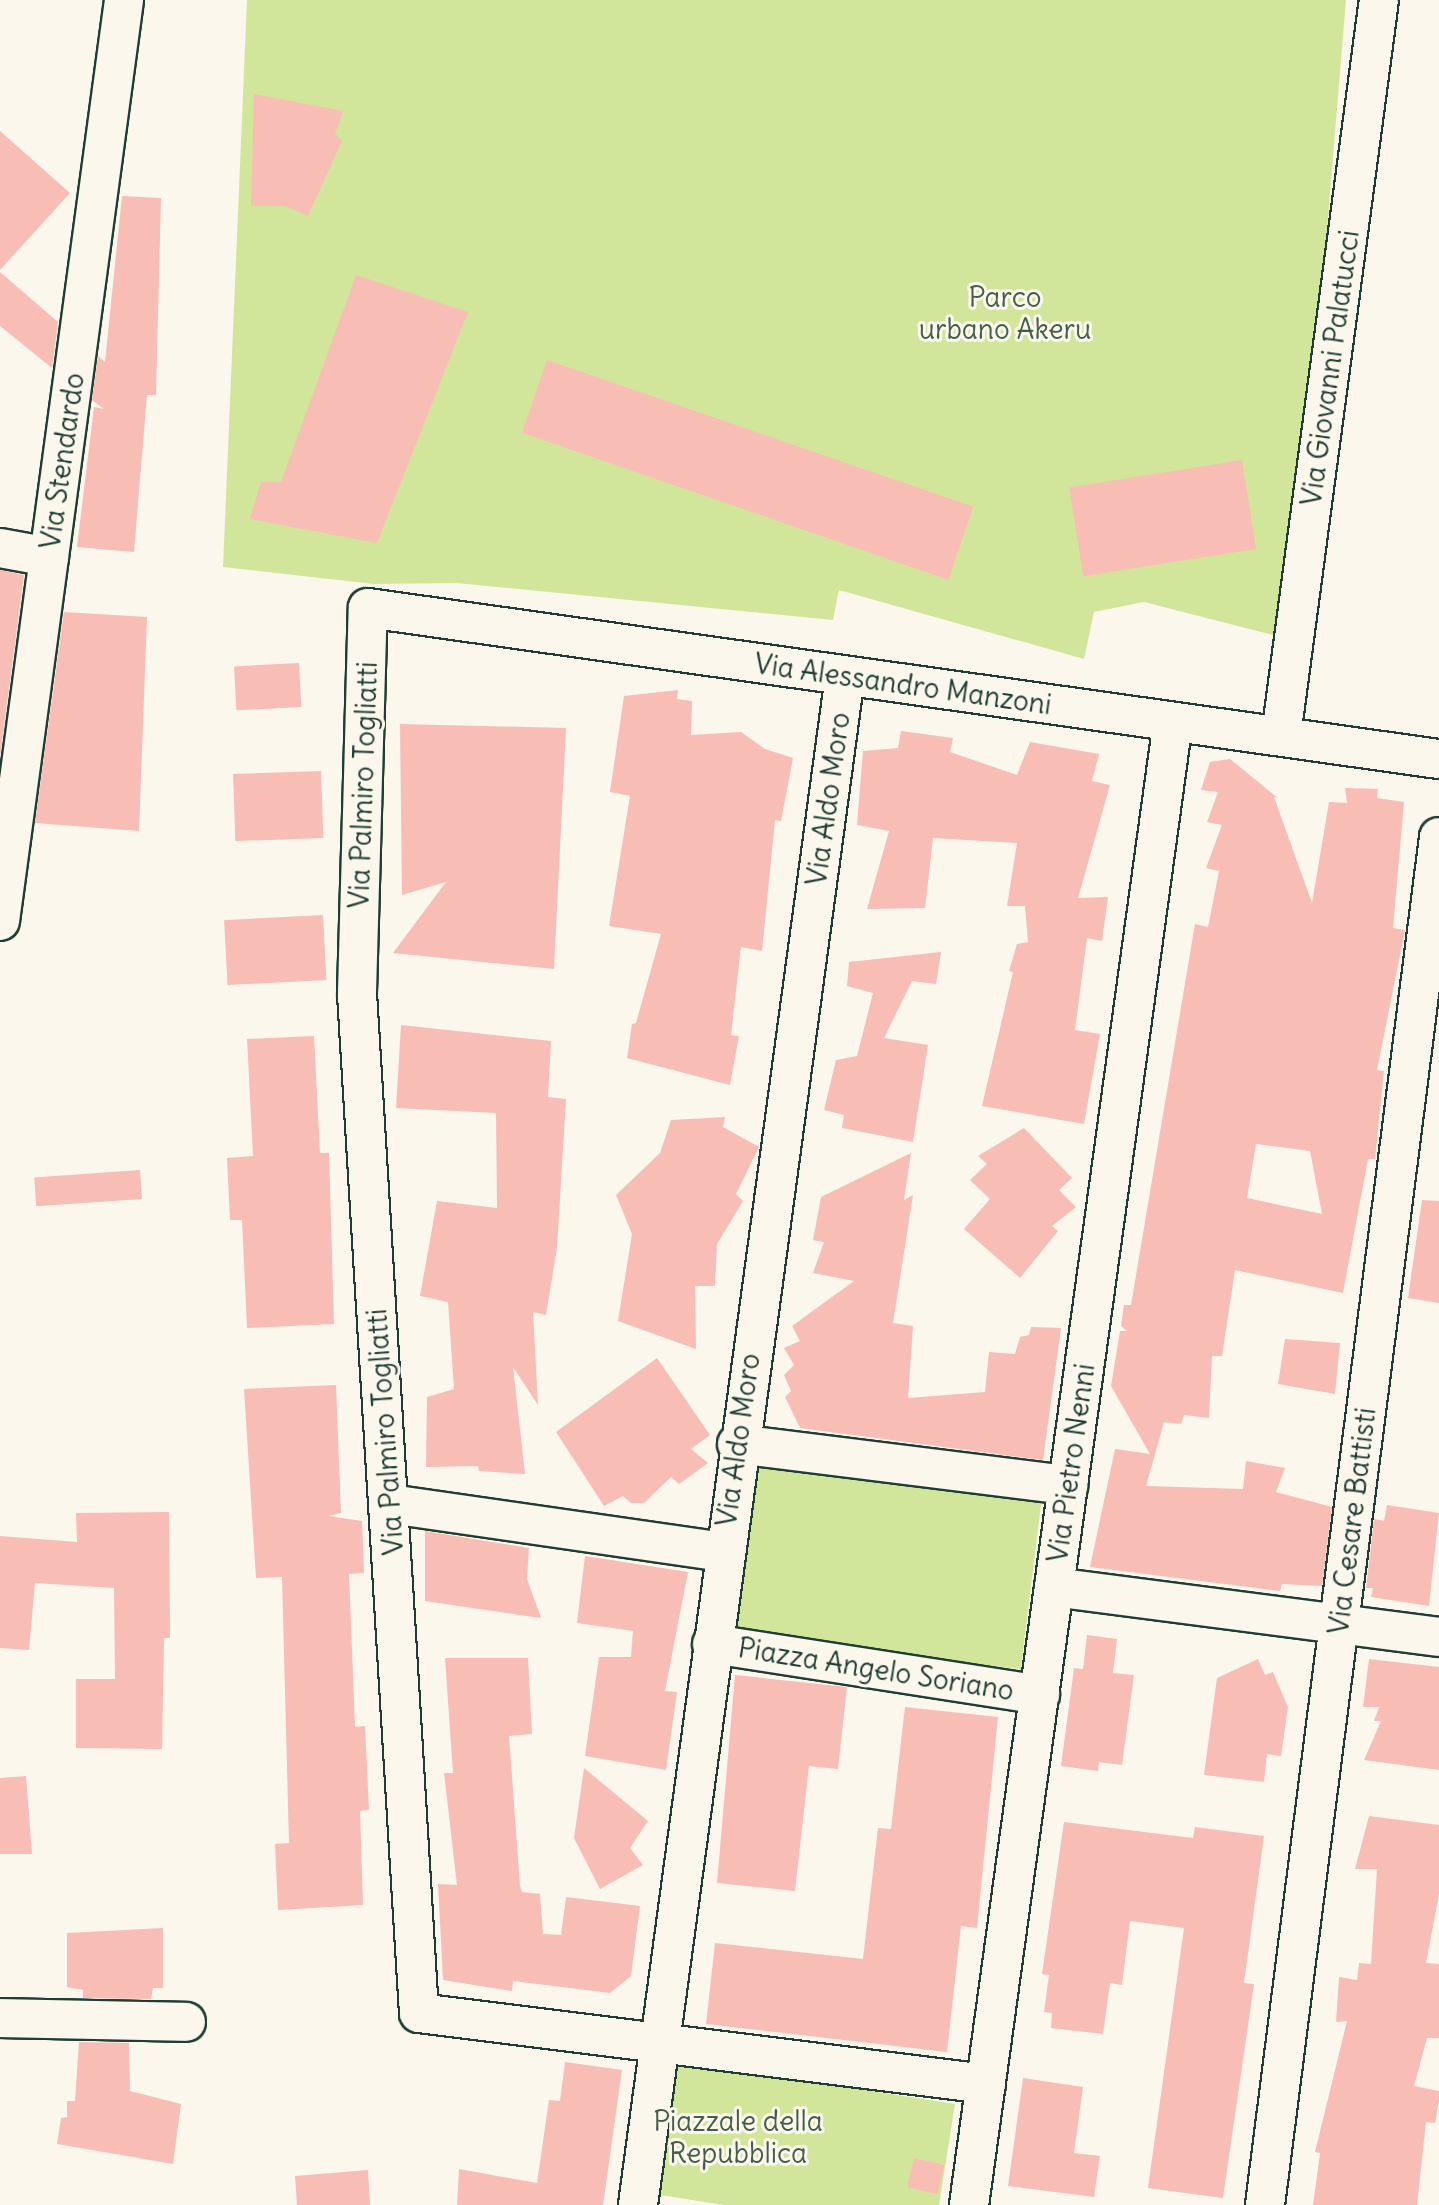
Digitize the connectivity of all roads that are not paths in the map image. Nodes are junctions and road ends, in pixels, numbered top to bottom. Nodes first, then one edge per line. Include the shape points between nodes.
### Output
1 (124, 0) edge
2 (1379, 0) edge
3 (0, 548) edge
4 (49, 557) junction
5 (368, 608) joint
6 (845, 677) junction
7 (1173, 722) junction
8 (1281, 736) junction
9 (1439, 759) edge
10 (1439, 837) edge
11 (0, 921) edge
12 (737, 1444) junction
13 (1068, 1485) junction
14 (390, 1504) junction
15 (723, 1552) junction
16 (1054, 1587) junction
17 (1339, 1624) junction
18 (1439, 1637) edge
19 (712, 1644) junction
20 (1040, 1695) junction
21 (0, 2018) edge
22 (186, 2022) dead end
23 (662, 2042) junction
24 (986, 2084) junction
25 (638, 2205) edge
26 (969, 2205) edge
27 (1265, 2205) edge

1 - 4 street, Via Stendardo
2 - 8 street, Via Giovanni Palatucci
3 - 4 street
4 - 11 street, Via Stendardo
5 - 6 street, Via Alessandro Manzoni
5 - 14 street, Via Palmiro Togliatti via 357,992
6 - 7 street, Via Alessandro Manzoni
6 - 12 street, Via Aldo Moro
7 - 8 street, Via Alessandro Manzoni
7 - 13 street, Via Pietro Nenni
8 - 9 street, Via Alessandro Manzoni
10 - 17 street, Via Cesare Battisti
12 - 13 street
12 - 15 street, Via Aldo Moro
13 - 16 street, Via Pietro Nenni
14 - 15 street
14 - 23 street, Via Palmiro Togliatti via 419,2013
15 - 19 street, Via Aldo Moro
16 - 17 street
16 - 20 street, Via Pietro Nenni
17 - 18 street
17 - 27 street, Via Cesare Battisti
19 - 20 street, Piazza Angelo Soriano
19 - 23 street, Via Aldo Moro
20 - 24 street, Via Pietro Nenni
21 - 22 street
23 - 24 street
23 - 25 street, Via Aldo Moro
24 - 26 street, Via Pietro Nenni

